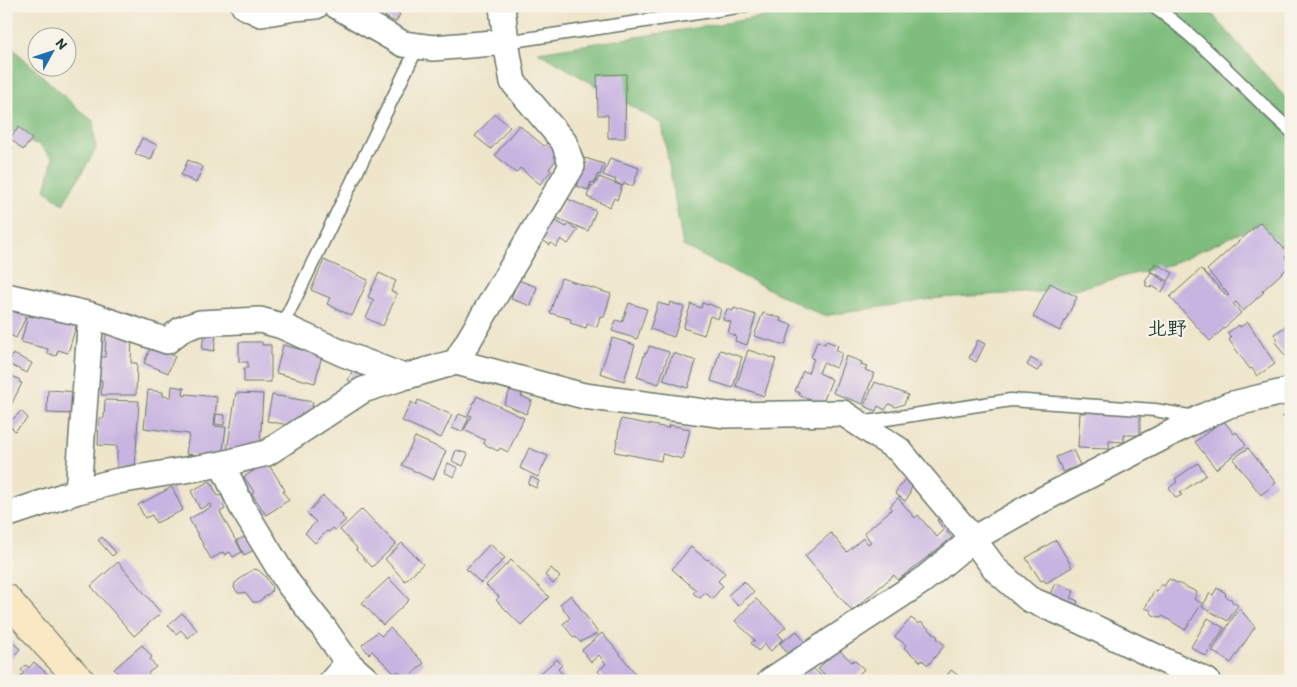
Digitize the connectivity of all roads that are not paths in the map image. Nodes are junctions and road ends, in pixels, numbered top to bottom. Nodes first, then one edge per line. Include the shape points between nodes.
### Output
1 (244, 6) edge
2 (316, 6) edge
3 (337, 6) edge
4 (502, 6) edge
5 (744, 6) edge
6 (1153, 6) edge
7 (506, 42) junction
8 (418, 46) junction
9 (1291, 131) edge
10 (6, 296) edge
11 (91, 314) junction
12 (282, 326) junction
13 (456, 362) junction
14 (404, 377) junction
15 (1291, 390) edge
16 (1200, 418) junction
17 (858, 423) junction
18 (222, 464) junction
19 (78, 490) junction
20 (6, 515) edge
21 (973, 539) junction
22 (6, 598) edge
23 (340, 672) edge
24 (81, 681) edge
25 (368, 681) edge
26 (770, 681) edge
27 (1207, 681) edge

1 - 2 street via 261,14
3 - 8 street via 403,44
4 - 7 street
5 - 7 lane
6 - 9 lane via 1230,72
7 - 8 street via 433,48
7 - 13 street via 513,82 564,142 572,166
8 - 12 lane
10 - 11 street
11 - 12 street via 167,341 182,329 200,323 260,320
11 - 19 street
12 - 14 street
13 - 14 street
13 - 17 street via 584,396 726,415 843,413
14 - 18 street via 363,390 267,453
15 - 16 street via 1228,405
16 - 17 lane via 1155,410 1010,400
16 - 21 street
17 - 21 street via 899,450
18 - 19 street
18 - 23 street via 242,507 288,584 322,627
19 - 20 street
21 - 26 street via 922,581
21 - 27 street via 996,570 1029,599
22 - 24 main road
23 - 25 street

